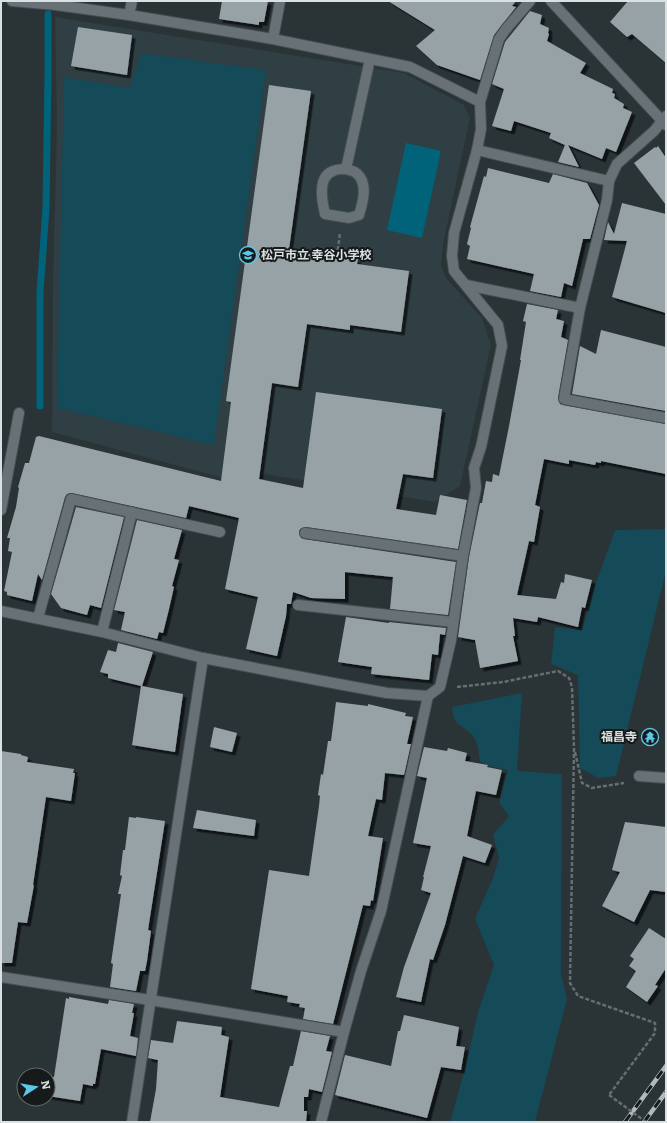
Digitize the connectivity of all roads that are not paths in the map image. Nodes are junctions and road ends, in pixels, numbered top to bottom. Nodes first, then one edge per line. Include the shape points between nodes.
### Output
1 (12, 1) edge
2 (132, 1) edge
3 (280, 1) edge
4 (530, 1) edge
5 (551, 1) edge
6 (129, 15) junction
7 (272, 39) junction
8 (370, 59) junction
9 (480, 102) junction
10 (665, 120) edge
11 (477, 150) junction
12 (346, 169) junction
13 (609, 181) junction
14 (466, 285) junction
15 (580, 308) junction
16 (19, 413) dead end
17 (666, 418) edge
18 (1, 510) edge
19 (132, 512) junction
20 (220, 532) dead end
21 (304, 533) dead end
22 (464, 556) junction
23 (298, 605) dead end
24 (1, 610) edge
25 (38, 618) junction
26 (453, 622) junction
27 (102, 632) junction
28 (203, 658) junction
29 (428, 696) junction
30 (638, 776) road end
31 (666, 778) edge
32 (1, 977) edge
33 (150, 1000) junction
34 (344, 1032) junction
35 (132, 1122) edge
36 (321, 1122) edge

1 - 6 street
2 - 6 street
3 - 7 street
4 - 9 street via 499,39
5 - 10 street
6 - 7 street
7 - 8 street
8 - 9 street via 410,67
8 - 12 street
9 - 11 street via 481,129
10 - 13 street via 617,164
11 - 13 street
11 - 14 street via 454,233 452,256 454,271
12 - 12 street via 356,172 364,184 359,215 349,218 326,214 321,199 324,180 332,171
13 - 15 street via 607,200
14 - 15 street
14 - 22 street via 498,325 502,346 481,447 474,468 476,488
15 - 17 street via 564,399
16 - 18 street
19 - 20 street
19 - 25 street via 71,499
19 - 27 street
21 - 22 street
22 - 26 street
23 - 26 street
24 - 25 street
25 - 27 street
26 - 29 street via 440,687
27 - 28 street
28 - 29 street via 387,693
28 - 33 street
29 - 34 street via 381,911
30 - 31 street
32 - 33 street
33 - 34 street
33 - 35 street
34 - 36 street

